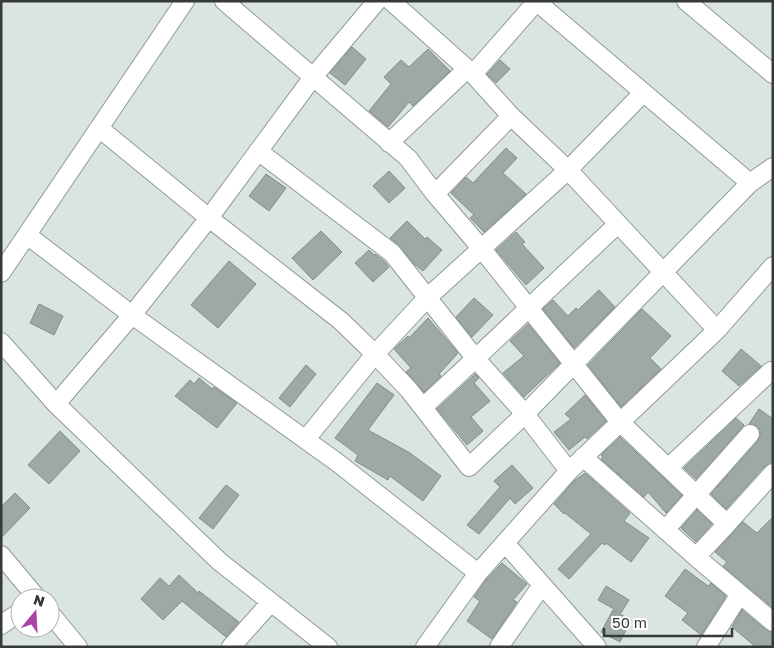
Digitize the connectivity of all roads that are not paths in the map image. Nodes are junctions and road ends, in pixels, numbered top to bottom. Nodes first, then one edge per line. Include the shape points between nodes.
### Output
1 (184, 1) edge
2 (224, 1) edge
3 (377, 1) edge
4 (392, 1) edge
5 (537, 1) edge
6 (686, 1) edge
7 (470, 71) junction
8 (773, 74) edge
9 (313, 77) junction
10 (643, 93) junction
11 (511, 116) junction
12 (99, 128) junction
13 (389, 143) junction
14 (258, 151) junction
15 (773, 167) edge
16 (568, 170) junction
17 (750, 183) junction
18 (435, 194) junction
19 (209, 218) junction
20 (618, 224) junction
21 (27, 235) junction
22 (481, 248) junction
23 (773, 266) edge
24 (664, 272) junction
25 (1, 273) edge
26 (428, 297) junction
27 (528, 308) junction
28 (132, 315) junction
29 (716, 330) junction
30 (1, 342) edge
31 (375, 354) junction
32 (476, 359) junction
33 (574, 364) junction
34 (771, 371) dead end
35 (56, 404) junction
36 (423, 407) junction
37 (525, 414) junction
38 (620, 422) junction
39 (750, 434) dead end
40 (306, 439) junction
41 (583, 457) junction
42 (669, 467) junction
43 (569, 471) junction
44 (773, 473) edge
45 (697, 493) junction
46 (727, 524) junction
47 (665, 530) junction
48 (505, 542) junction
49 (1, 554) edge
50 (696, 558) junction
51 (478, 573) junction
52 (542, 585) junction
53 (29, 588) edge
54 (740, 594) junction
55 (271, 602) junction
56 (773, 622) edge
57 (60, 626) edge
58 (593, 645) edge
59 (78, 647) edge
60 (231, 647) edge
61 (328, 647) edge
62 (425, 647) edge
63 (499, 647) edge
64 (706, 647) edge

1 - 12 street
2 - 9 street
3 - 9 street
4 - 7 street
5 - 7 street
5 - 10 street
6 - 8 street
7 - 11 street
7 - 13 street
9 - 13 street
9 - 14 street
10 - 16 street
10 - 17 street
11 - 16 street
11 - 18 street
12 - 19 street
12 - 21 street
13 - 18 street via 408,158
14 - 19 street
14 - 26 street via 392,253
15 - 17 street
16 - 20 street
16 - 22 street
17 - 24 street
18 - 22 street
19 - 28 street
19 - 31 street via 341,321
20 - 24 street
20 - 27 street
21 - 25 street
21 - 28 street
22 - 26 street
22 - 27 street
23 - 29 street
24 - 29 street
24 - 33 street
26 - 31 street
26 - 32 street
27 - 32 street
27 - 33 street
28 - 35 street
28 - 40 street
29 - 38 street
30 - 35 street
31 - 36 street
31 - 40 street
32 - 36 street
32 - 37 street
33 - 37 street
33 - 38 street
34 - 42 street
35 - 55 street via 220,562
36 - 37 street via 468,467
37 - 43 street
38 - 41 street
38 - 42 street
39 - 45 street
40 - 51 street
41 - 43 street
41 - 47 street
42 - 45 street
43 - 48 street
44 - 46 street
45 - 46 street
45 - 47 street
46 - 50 street
47 - 50 street
48 - 51 street
48 - 52 street
49 - 53 street
50 - 54 street
51 - 62 street
52 - 58 street
52 - 63 street
54 - 56 street
54 - 64 street
55 - 60 street
55 - 61 street
57 - 59 street

